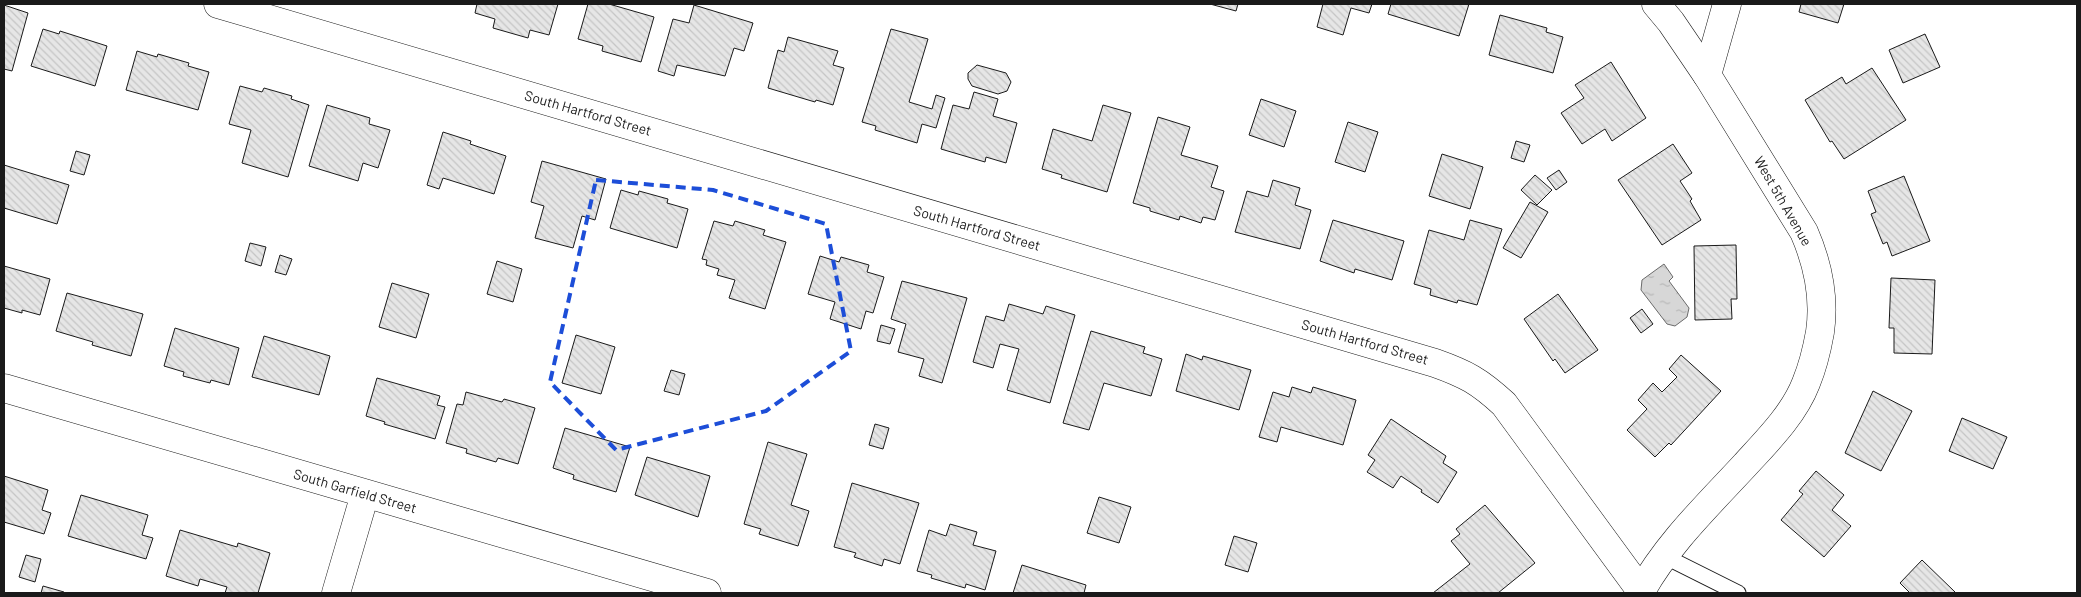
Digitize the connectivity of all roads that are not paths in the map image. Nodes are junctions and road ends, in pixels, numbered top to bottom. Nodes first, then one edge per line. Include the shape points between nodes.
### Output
1 (218, 4) edge
2 (1656, 4) edge
3 (1727, 4) edge
4 (1707, 75) junction
5 (4, 388) edge
6 (365, 494) junction
7 (1664, 556) junction
8 (1640, 592) edge
9 (336, 593) edge
10 (706, 593) edge
11 (1738, 593) edge

1 - 8 street, South Hartford Street via 1460,372 1483,385 1510,411
2 - 4 street, West 5th Avenue
3 - 4 street
4 - 7 street, West 5th Avenue via 1804,232 1820,280 1822,314 1817,352 1806,384 1789,412 1772,436 1684,530
5 - 6 street, South Garfield Street
6 - 9 street
6 - 10 street, South Garfield Street
7 - 8 street, West 5th Avenue
7 - 11 lane

